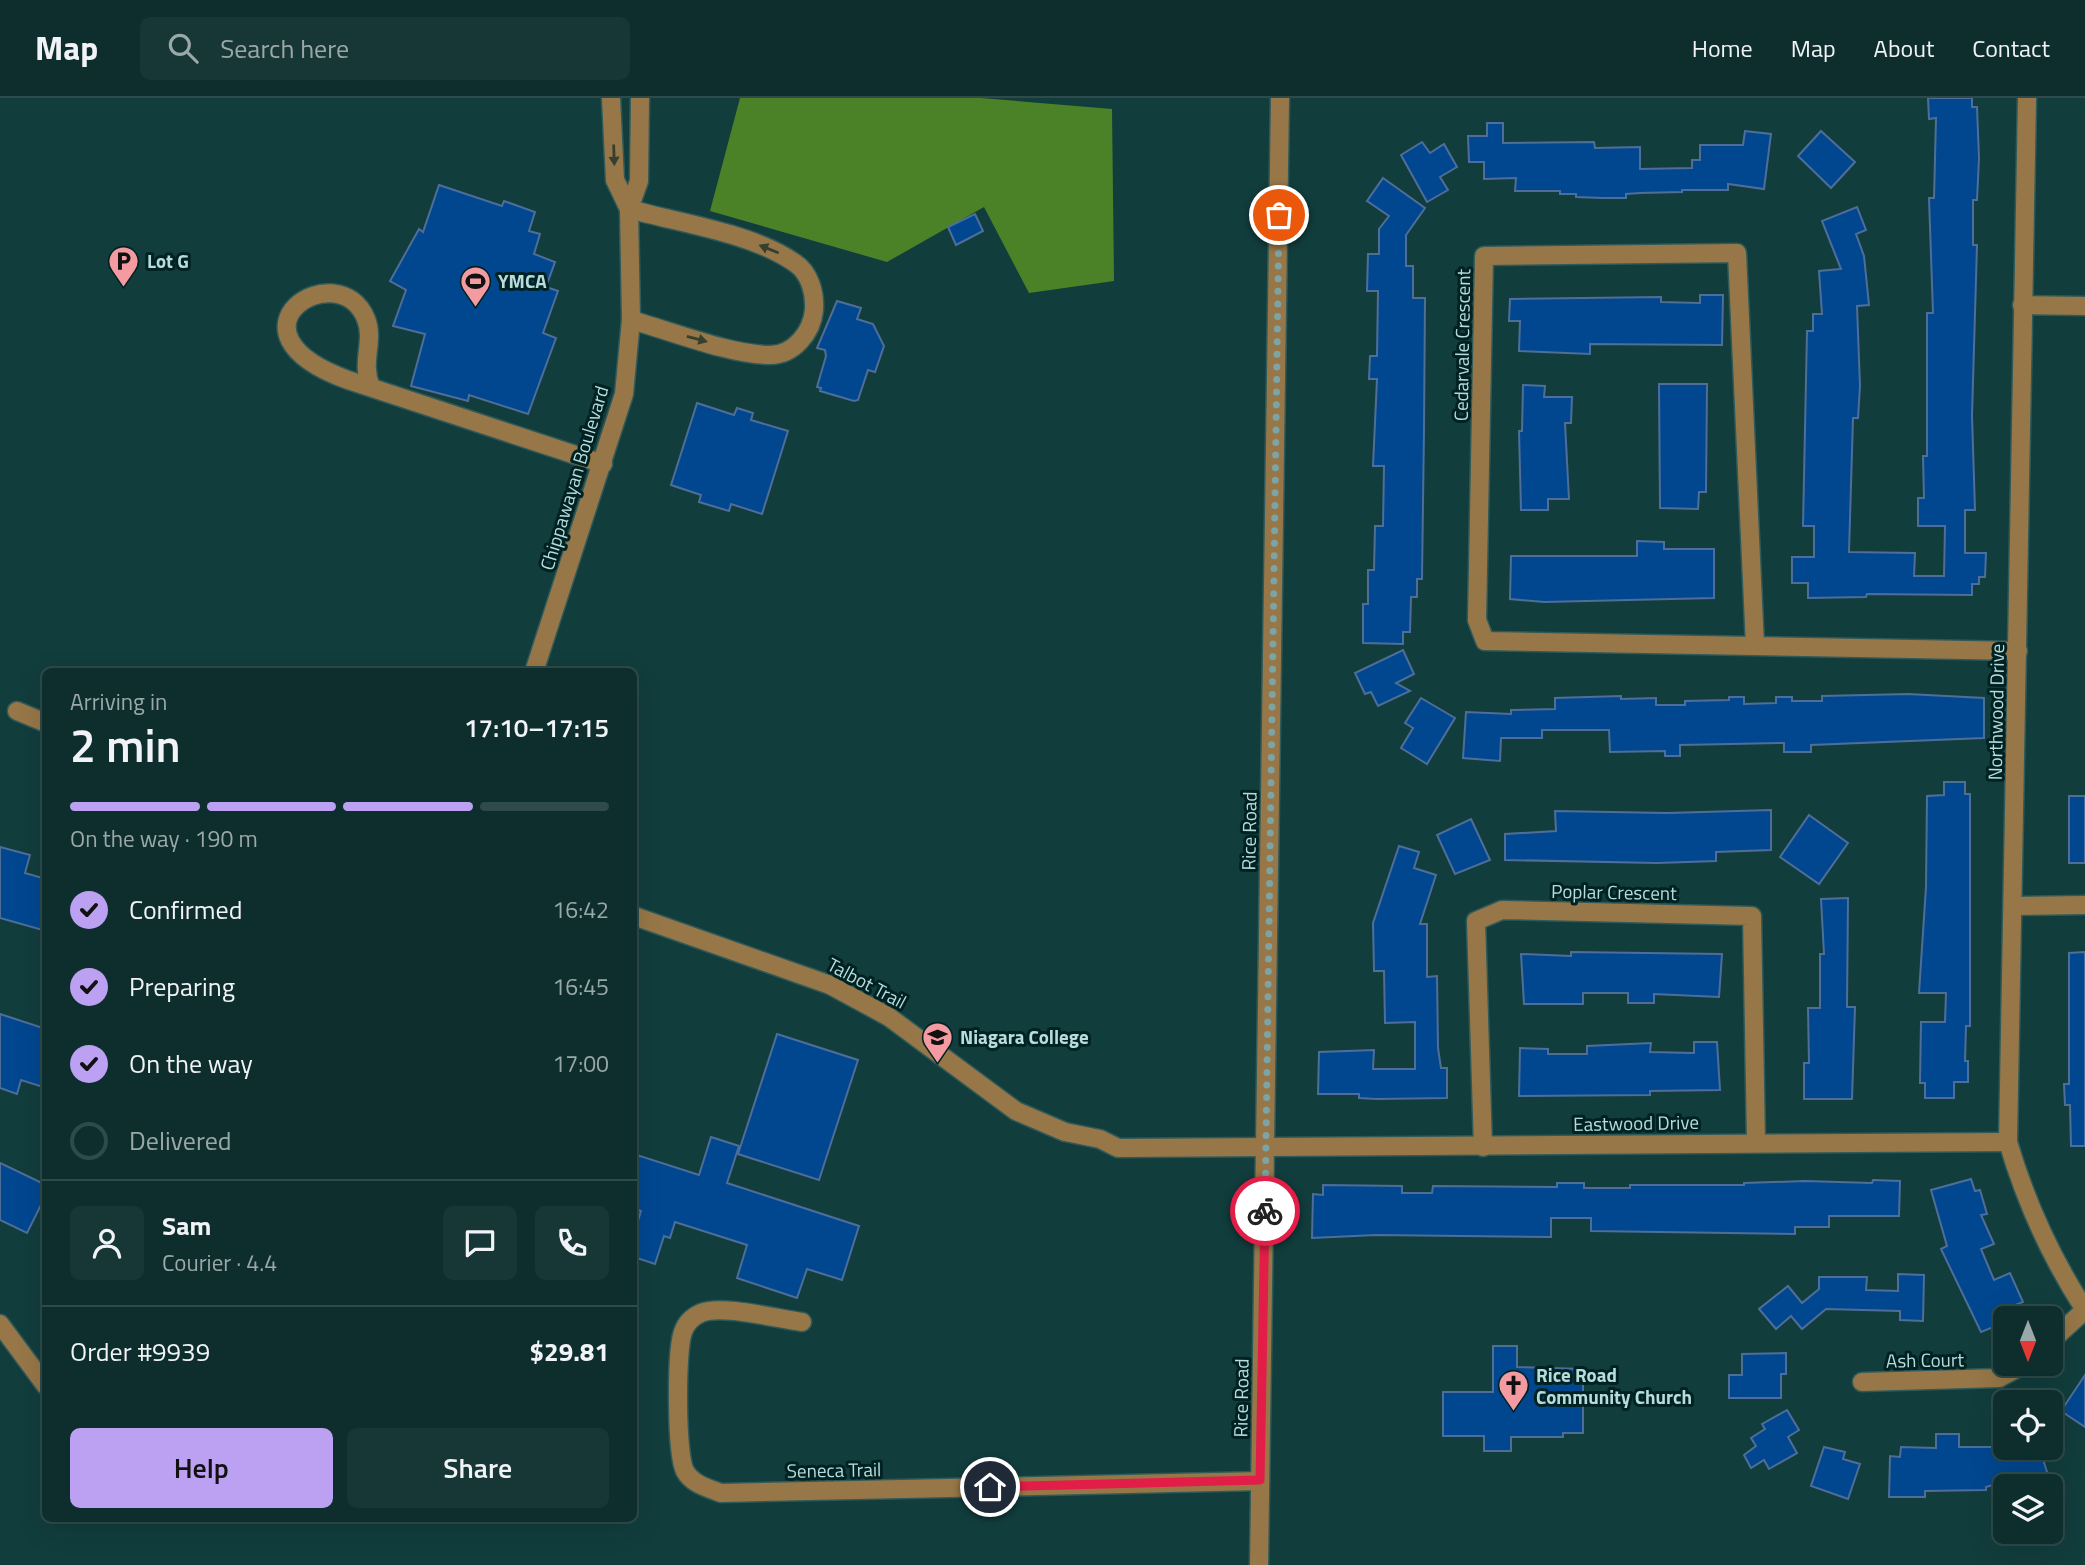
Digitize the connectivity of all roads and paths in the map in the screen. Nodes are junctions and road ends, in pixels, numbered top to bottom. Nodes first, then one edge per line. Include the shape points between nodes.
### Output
1 (611, 98) edge
2 (640, 98) edge
3 (1280, 98) edge
4 (2026, 98) edge
5 (629, 209) junction
6 (2022, 304) junction
7 (2085, 306) edge
8 (631, 320) junction
9 (371, 387) junction
10 (603, 464) junction
11 (1755, 646) junction
12 (2018, 651) junction
13 (535, 668) edge
14 (17, 711) dead end
15 (42, 721) edge
16 (2085, 905) edge
17 (2013, 906) junction
18 (637, 917) edge
19 (1756, 1142) junction
20 (2008, 1142) junction
21 (1265, 1147) junction
22 (1483, 1147) junction
23 (2085, 1310) edge
24 (802, 1322) dead end
25 (0, 1324) edge
26 (2063, 1330) edge
27 (2003, 1376) edge
28 (42, 1381) edge
29 (1863, 1382) dead end
30 (1260, 1480) junction
31 (1259, 1565) edge

1 -> 5 street, Chippawayan Boulevard via 615,180
2 - 5 street, Chippawayan Boulevard via 639,181
3 - 21 street, Rice Road
4 - 6 street, Northwood Drive
5 - 8 street, Chippawayan Boulevard
8 -> 5 street via 773,356 793,348 809,332 814,309 812,284 798,264 778,252
6 - 7 street
6 - 12 street, Northwood Drive
8 - 10 street, Chippawayan Boulevard via 624,394
9 - 9 street via 321,370 289,345 289,317 302,299 334,293 358,307 369,332 365,363
9 - 10 street
10 - 13 street, Chippawayan Boulevard
11 - 11 street, Cedarvale Crescent via 1737,253 1484,256 1477,620 1485,640
11 - 12 street, Cedarvale Crescent
12 - 17 street, Northwood Drive
14 - 15 street
16 - 17 street
17 - 20 street, Northwood Drive
18 - 21 street, Talbot Trail via 860,999 917,1036 1001,1102 1048,1126 1118,1148
19 - 20 street, Eastwood Drive
19 - 22 street, Eastwood Drive
19 - 22 street, Poplar Crescent via 1752,916 1502,910 1476,921
20 - 23 street, Northwood Drive via 2024,1196 2054,1263
21 - 22 street, Eastwood Drive
21 - 30 street, Rice Road
23 - 26 street
24 - 30 street, Seneca Trail via 722,1311 703,1312 689,1320 682,1333 680,1454 686,1472 700,1486 720,1493
25 - 28 street
27 - 29 street, Ash Court
30 - 31 street, Rice Road

